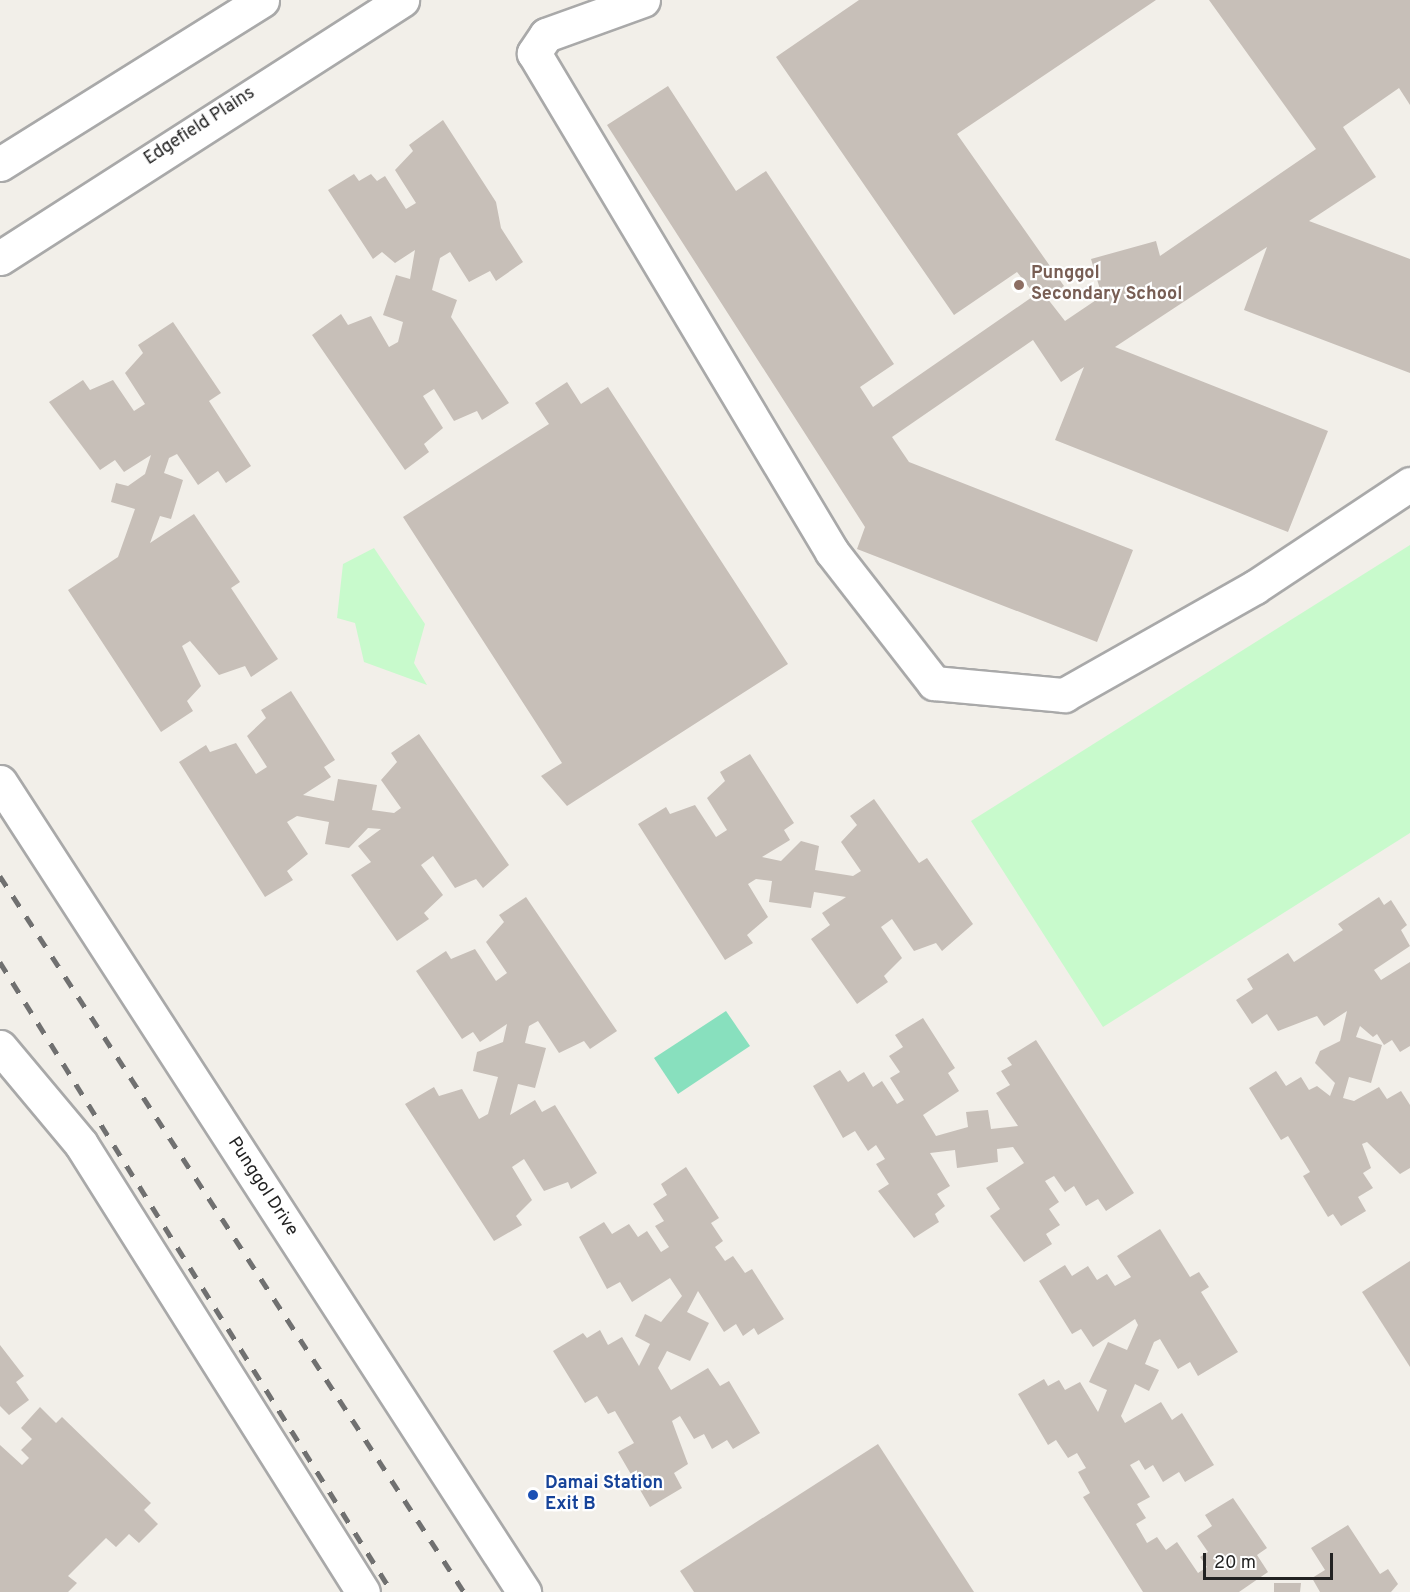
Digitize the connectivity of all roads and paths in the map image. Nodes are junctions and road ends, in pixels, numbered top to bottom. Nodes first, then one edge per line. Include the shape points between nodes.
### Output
1 (262, 0) edge
2 (402, 0) edge
3 (643, 0) edge
4 (0, 164) edge
5 (0, 258) edge
6 (1410, 484) edge
7 (0, 782) edge
8 (0, 1047) edge
9 (363, 1592) edge
10 (524, 1592) edge

1 - 4 street
2 - 5 street, Edgefield Plains
3 - 6 street via 546,36 534,53 832,552 934,682 1064,695 1255,587
7 - 10 street, Punggol Drive
8 - 9 street via 81,1144

